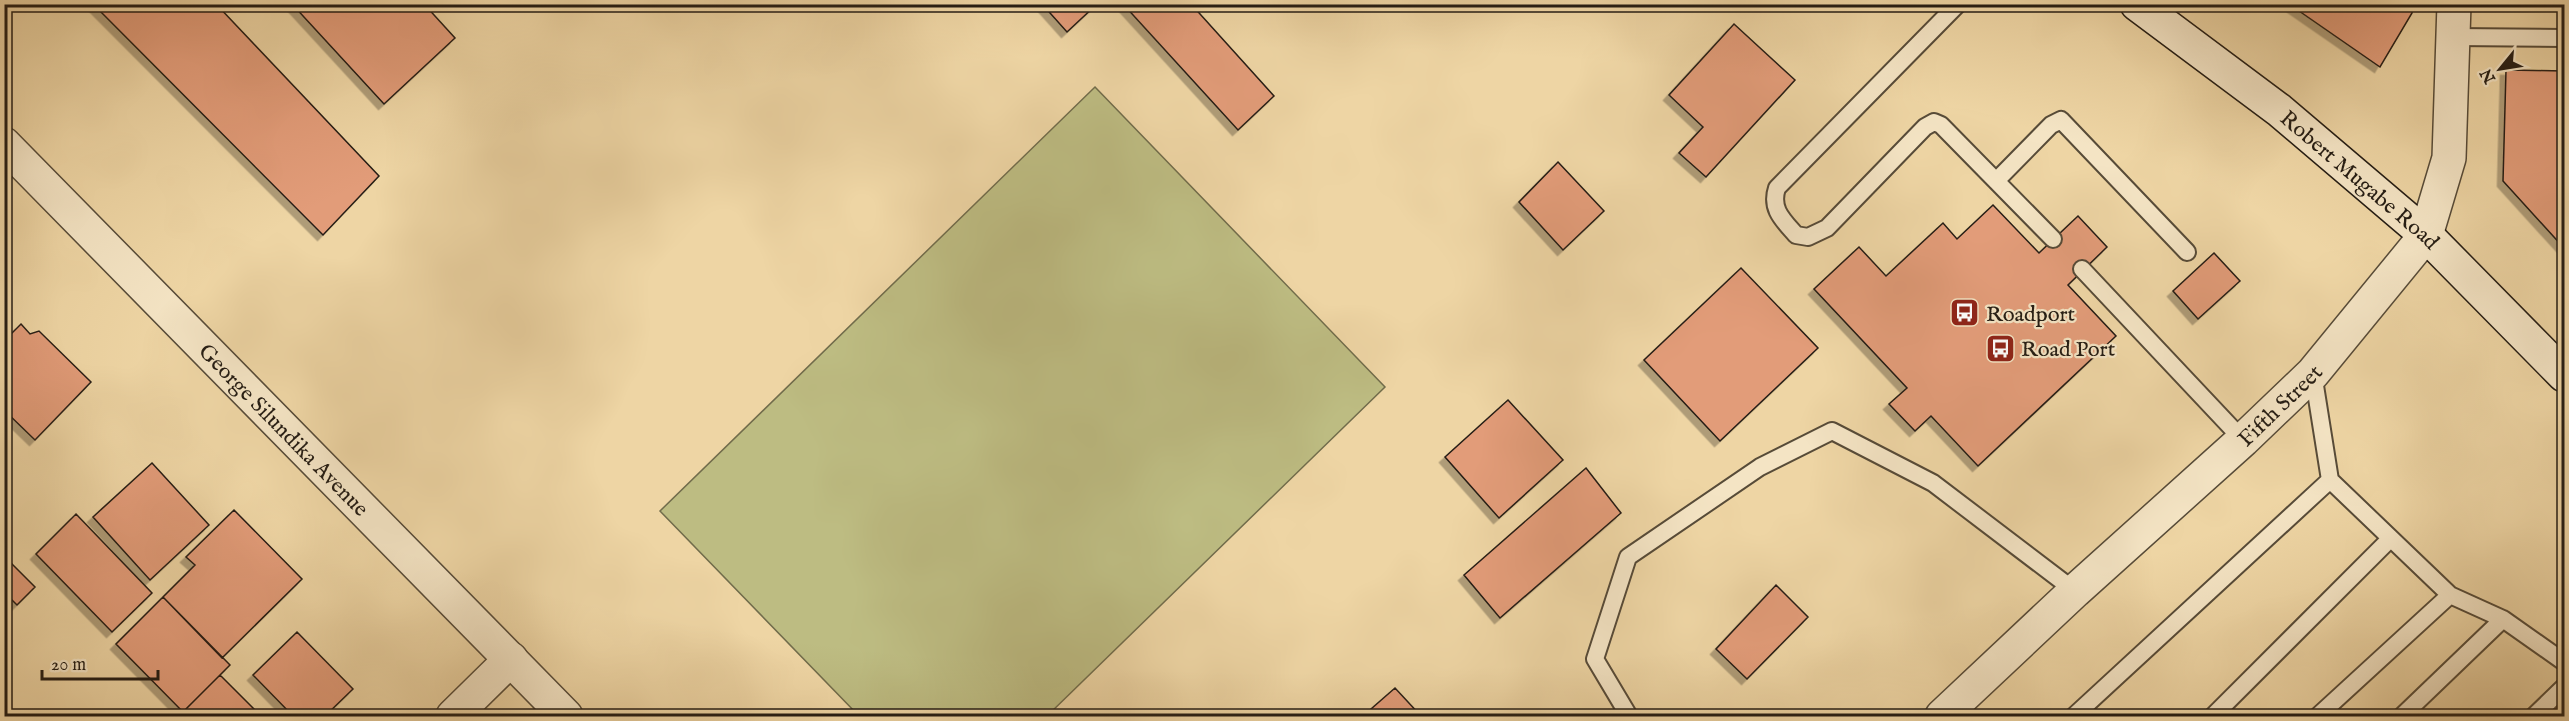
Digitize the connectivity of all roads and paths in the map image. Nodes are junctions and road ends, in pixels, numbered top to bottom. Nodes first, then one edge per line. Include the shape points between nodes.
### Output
1 (1958, 4) edge
2 (2137, 4) edge
3 (2454, 4) edge
4 (2454, 37) junction
5 (2565, 38) edge
6 (4, 144) edge
7 (1996, 181) junction
8 (2426, 235) junction
9 (2053, 239) dead end
10 (2187, 252) dead end
11 (2082, 269) dead end
12 (2313, 373) junction
13 (2565, 375) edge
14 (2243, 440) junction
15 (2330, 480) junction
16 (2390, 539) junction
17 (2075, 591) junction
18 (2450, 596) junction
19 (2503, 619) junction
20 (511, 659) junction
21 (2565, 662) edge
22 (2565, 687) edge
23 (453, 717) edge
24 (566, 717) edge
25 (1629, 717) edge
26 (1942, 717) edge
27 (2074, 717) edge
28 (2213, 717) edge
29 (2318, 717) edge
30 (2402, 717) edge
31 (2534, 717) edge

1 - 7 lane via 1777,188 1774,205 1796,235 1808,237 1827,228 1934,122
2 - 8 street, Robert Mugabe Road via 2279,110
3 - 4 street, Fifth Street
4 - 5 lane
4 - 8 street, Fifth Street via 2449,158
6 - 20 street, George Silundika Avenue
7 - 9 lane
7 - 10 lane via 2050,125 2061,120
8 - 12 street, Fifth Street
8 - 13 street, Robert Mugabe Road
11 - 14 lane
12 - 14 street, Fifth Street
12 - 15 lane
14 - 17 street, Fifth Street
15 - 16 lane
15 - 27 lane
16 - 18 lane
16 - 28 lane
17 - 25 lane via 1933,483 1832,431 1760,467 1629,557 1595,659
17 - 26 street, Fifth Street
18 - 19 lane
18 - 29 lane
19 - 21 lane
19 - 30 lane
20 - 23 street
20 - 24 street, George Silundika Avenue
22 - 31 lane

